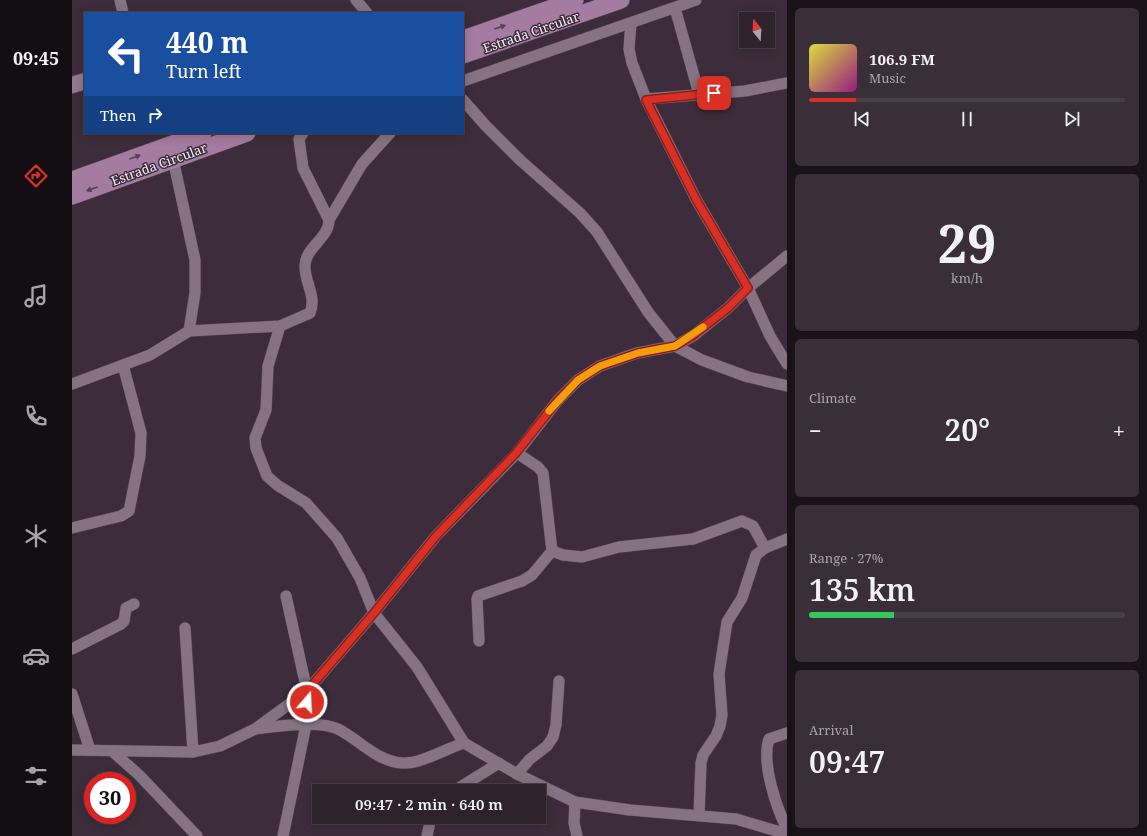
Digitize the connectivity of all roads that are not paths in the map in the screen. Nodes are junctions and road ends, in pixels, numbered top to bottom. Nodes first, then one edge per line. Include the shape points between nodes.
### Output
1 (120, 0) edge
2 (356, 0) edge
3 (575, 0) edge
4 (621, 0) edge
5 (696, 0) edge
6 (675, 8) junction
7 (123, 12) edge
8 (366, 12) edge
9 (631, 24) junction
10 (464, 39) edge
11 (464, 55) edge
12 (84, 81) edge
13 (464, 81) edge
14 (787, 83) edge
15 (72, 85) edge
16 (699, 94) junction
17 (646, 100) junction
18 (464, 101) edge
19 (199, 134) edge
20 (244, 134) edge
21 (302, 134) edge
22 (389, 134) edge
23 (173, 159) junction
24 (72, 180) edge
25 (72, 196) edge
26 (329, 220) junction
27 (787, 256) edge
28 (748, 288) junction
29 (280, 326) junction
30 (189, 331) junction
31 (675, 346) junction
32 (787, 364) edge
33 (123, 365) junction
34 (72, 384) edge
35 (787, 386) edge
36 (516, 453) junction
37 (72, 528) edge
38 (787, 539) edge
39 (765, 548) junction
40 (552, 551) junction
41 (286, 596) dead end
42 (134, 604) dead end
43 (374, 613) junction
44 (185, 628) dead end
45 (479, 641) dead end
46 (72, 649) edge
47 (559, 681) dead end
48 (307, 691) junction
49 (72, 694) edge
50 (306, 726) junction
51 (255, 729) junction
52 (787, 733) edge
53 (464, 743) junction
54 (72, 750) edge
55 (90, 750) junction
56 (112, 751) junction
57 (193, 752) junction
58 (499, 763) junction
59 (517, 774) junction
60 (465, 784) edge
61 (575, 802) junction
62 (699, 814) junction
63 (429, 824) edge
64 (780, 832) edge
65 (197, 836) edge
66 (283, 836) edge
67 (426, 836) edge
68 (577, 836) edge

1 - 7 street
2 - 8 street
10 -> 3 main road, Estrada Circular
4 - 11 main road, Estrada Circular
5 - 6 street
6 - 9 street
6 - 16 street
9 - 13 street
9 - 17 street via 629,49
12 - 15 street
14 - 16 street via 745,91
16 - 17 street
17 - 28 street via 697,201
18 - 31 street via 520,160 580,213 597,232 648,312
24 -> 19 main road, Estrada Circular
20 - 23 main road, Estrada Circular
21 - 26 street via 299,139 303,168
22 - 26 street via 362,164
23 -> 25 main road, Estrada Circular
23 - 30 street via 195,260 195,293
26 - 29 street via 325,234 308,256 305,265 313,297 310,313
27 - 28 street
28 - 31 street via 728,308
28 - 32 street via 770,336
29 - 30 street
29 - 43 street via 268,366 266,410 255,438 256,448 266,476 306,503 337,538 360,578
30 - 33 street via 150,355
31 - 35 street via 702,360 748,377
31 - 36 street via 638,353 600,366 578,380 558,400
33 - 34 street
33 - 37 street via 141,433 137,478 129,511 121,516
36 - 40 street via 543,473
36 - 43 street via 436,536
38 - 39 street
39 - 40 street via 753,526 742,521 693,539 619,547 582,557
39 - 62 street via 756,555 742,598 727,622 719,674 721,721 716,736 701,762
40 - 45 street via 532,575 478,596
41 - 48 street
42 - 46 street via 126,608 121,624
43 - 48 street
43 - 53 street via 417,668
44 - 57 street
47 - 59 street via 554,737
48 - 50 street
48 - 51 street
49 - 55 street
50 - 51 street
50 - 53 street via 325,725 338,729 370,752 403,763 416,761
50 - 66 street
51 - 57 street via 220,746
52 - 64 street via 769,739 766,748 768,768 780,814
53 - 58 street
54 - 55 street
55 - 56 street
56 - 57 street
56 - 65 street
58 - 59 street
58 - 60 street
59 - 61 street
61 - 62 street via 630,810
61 - 68 street via 574,823
62 - 64 street via 736,819
63 - 67 street

